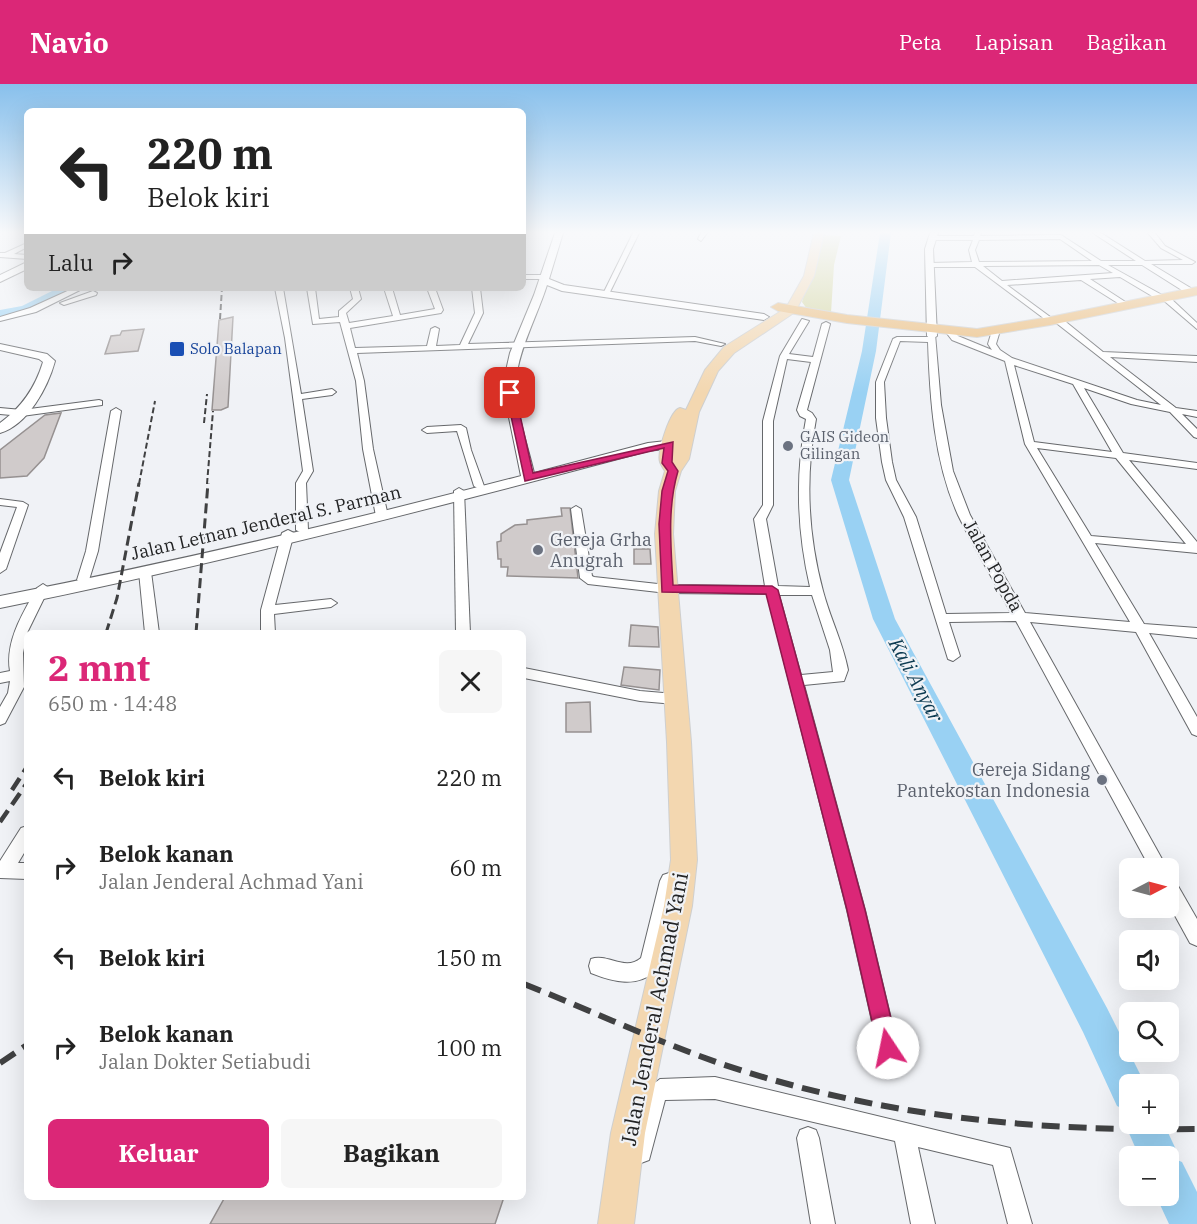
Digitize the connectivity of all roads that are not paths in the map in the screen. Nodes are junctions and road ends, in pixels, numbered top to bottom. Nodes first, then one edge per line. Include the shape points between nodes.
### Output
1 (542, 286) edge
2 (559, 286) edge
3 (609, 286) edge
4 (795, 286) edge
5 (802, 286) edge
6 (931, 286) edge
7 (1004, 286) edge
8 (1095, 286) edge
9 (1142, 286) edge
10 (562, 288) junction
11 (56, 291) edge
12 (74, 291) edge
13 (280, 291) edge
14 (311, 291) edge
15 (355, 291) edge
16 (389, 291) edge
17 (434, 291) edge
18 (476, 291) edge
19 (1194, 291) edge
20 (93, 293) dead end
21 (605, 294) junction
22 (539, 295) junction
23 (1162, 297) junction
24 (1124, 305) junction
25 (33, 310) junction
26 (0, 312) edge
27 (783, 312) junction
28 (397, 318) junction
29 (0, 319) edge
30 (1054, 320) junction
31 (805, 321) junction
32 (830, 322) junction
33 (345, 323) junction
34 (760, 323) junction
35 (1197, 327) edge
36 (435, 329) dead end
37 (993, 332) junction
38 (952, 334) junction
39 (932, 335) junction
40 (721, 344) junction
41 (519, 345) junction
42 (0, 347) edge
43 (463, 347) junction
44 (431, 348) junction
45 (353, 351) junction
46 (1102, 354) junction
47 (54, 355) junction
48 (784, 356) junction
49 (1197, 359) edge
50 (817, 360) junction
51 (1009, 360) junction
52 (43, 382) junction
53 (1076, 382) junction
54 (332, 392) dead end
55 (298, 398) junction
56 (99, 404) dead end
57 (0, 411) edge
58 (116, 411) dead end
59 (1174, 411) junction
60 (22, 413) junction
61 (1197, 414) edge
62 (0, 429) edge
63 (427, 430) dead end
64 (1197, 435) edge
65 (677, 443) junction
66 (1030, 444) junction
67 (1119, 455) junction
68 (1197, 466) edge
69 (532, 476) junction
70 (479, 486) junction
71 (459, 494) junction
72 (0, 502) edge
73 (576, 509) dead end
74 (382, 513) junction
75 (292, 534) junction
76 (1085, 539) junction
77 (1197, 548) edge
78 (0, 569) edge
79 (145, 572) junction
80 (82, 580) junction
81 (667, 589) junction
82 (772, 590) junction
83 (41, 591) junction
84 (817, 591) junction
85 (0, 596) edge
86 (0, 602) edge
87 (331, 603) dead end
88 (267, 609) junction
89 (1022, 617) junction
90 (941, 618) junction
91 (1140, 628) junction
92 (152, 630) edge
93 (268, 630) edge
94 (464, 630) edge
95 (1197, 633) edge
96 (953, 656) dead end
97 (526, 673) edge
98 (17, 675) junction
99 (0, 678) edge
100 (797, 680) junction
101 (675, 699) junction
102 (0, 719) edge
103 (1197, 730) edge
104 (24, 838) edge
105 (1154, 858) edge
106 (684, 860) junction
107 (24, 871) edge
108 (1179, 905) edge
109 (1197, 937) edge
110 (598, 966) dead end
111 (888, 1048) dead end
112 (904, 1134) junction
113 (808, 1138) dead end
114 (616, 1224) edge
115 (622, 1224) edge
116 (823, 1224) edge
117 (923, 1224) edge
118 (1020, 1224) edge

1 - 22 main road
2 - 10 main road
3 - 21 street
4 - 27 main road
5 - 27 main road
6 - 39 main road, Jalan Popda
7 - 30 street
8 - 24 street
9 - 23 street
10 - 21 main road
10 - 22 main road
11 - 26 street via 31,304
12 - 25 street
13 - 55 street
14 - 33 street via 316,322
15 - 33 street via 357,299 342,312
16 - 28 street
17 - 28 street via 440,310
18 - 43 street via 478,313
19 - 23 highway
20 - 25 street
21 - 34 main road
22 - 41 main road
23 - 24 highway
23 - 35 street
24 - 30 highway
25 - 29 street
27 - 31 highway
27 - 32 highway
27 - 34 highway
28 - 33 street
30 - 37 highway
30 - 46 street
31 - 32 highway
31 - 48 street
32 - 39 highway
32 - 50 street
33 - 45 street
34 - 40 main road, Jalan Jenderal Achmad Yani
34 - 65 main road, Jalan Jenderal Achmad Yani via 711,370
36 - 44 street
37 - 38 highway
37 - 51 street via 992,344
38 - 39 highway
38 - 51 street
39 - 89 street, Jalan Popda via 937,421 952,487
39 - 90 street via 897,339 880,382 881,418 891,480 910,517
40 - 41 street via 695,339
40 - 65 main road, Jalan Jenderal Achmad Yani via 697,369
41 - 43 street
41 - 69 main road via 510,393
42 - 47 main road
43 - 44 street
44 - 45 street
45 - 74 street
46 - 49 street
46 - 59 street
47 - 52 main road
47 - 52 main road
48 - 50 street
48 - 82 street via 768,421 768,505 760,519
50 - 84 street via 802,410 811,419 803,491
51 - 53 street
51 - 66 street
52 - 60 main road
53 - 59 street
53 - 67 street
54 - 55 street
55 - 75 street via 308,472 301,483
56 - 60 street
57 - 60 street
58 - 80 street via 92,551
59 - 61 street
59 - 64 street
60 - 62 main road
63 - 70 street via 461,428
65 - 69 main road, Jalan Letnan Jenderal S. Parman
65 - 81 main road, Jalan Jenderal Achmad Yani via 667,463 673,471 664,524
66 - 67 street
66 - 76 street
67 - 68 street
67 - 77 street
69 - 70 main road, Jalan Letnan Jenderal S. Parman
69 - 71 main road, Jalan Letnan Jenderal S. Parman
70 - 71 main road, Jalan Letnan Jenderal S. Parman
71 - 74 main road, Jalan Letnan Jenderal S. Parman
71 - 94 street
72 - 78 street via 23,505
73 - 81 street via 587,579
74 - 75 main road, Jalan Letnan Jenderal S. Parman
75 - 79 main road, Jalan Letnan Jenderal S. Parman
75 - 80 main road, Jalan Letnan Jenderal S. Parman
75 - 88 street
76 - 77 street
76 - 91 street
79 - 83 main road, Jalan Letnan Jenderal S. Parman
79 - 92 street
80 - 83 main road, Jalan Letnan Jenderal S. Parman
81 - 82 street
81 - 101 main road, Jalan Jenderal Achmad Yani
82 - 84 street
82 - 100 street
83 - 85 main road, Jalan Letnan Jenderal S. Parman
83 - 86 main road, Jalan Letnan Jenderal S. Parman
83 - 98 street via 19,639
84 - 100 street via 841,674 834,678
87 - 88 street
88 - 93 street
89 - 90 street
89 - 91 street
89 - 105 street, Jalan Popda
90 - 96 street
91 - 95 street
91 - 103 street
97 - 101 street
98 - 99 street
98 - 102 street via 16,692
100 - 111 street via 873,974
101 - 106 main road, Jalan Jenderal Achmad Yani
104 - 107 street via 3,871
106 - 110 street via 670,879 649,964 632,975
106 - 114 main road, Jalan Jenderal Achmad Yani via 678,906 628,1133
108 - 109 street
112 - 115 street via 715,1088 660,1090 654,1096
112 - 117 street
112 - 118 street via 1002,1156
113 - 116 street

